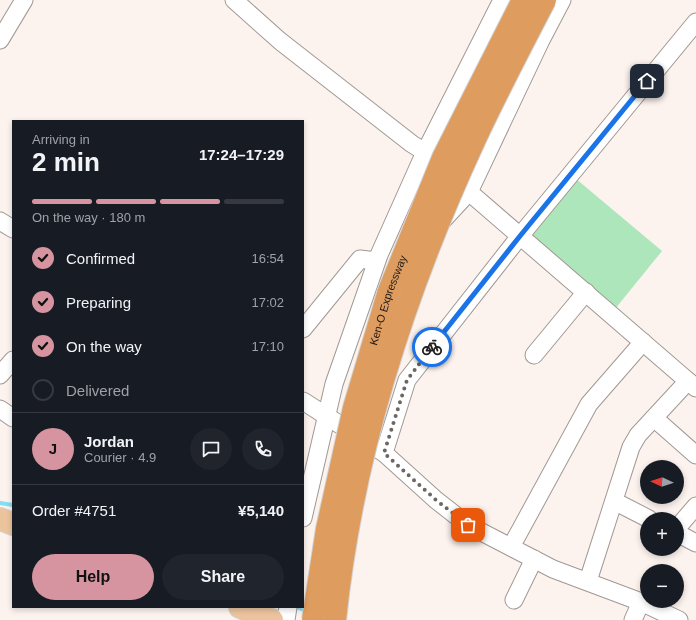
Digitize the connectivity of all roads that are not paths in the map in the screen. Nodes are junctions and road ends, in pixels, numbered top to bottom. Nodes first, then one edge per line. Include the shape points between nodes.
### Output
1 (24, 0) edge
2 (234, 0) edge
3 (502, 0) edge
4 (523, 0) edge
5 (545, 0) edge
6 (562, 0) edge
7 (696, 22) edge
8 (0, 40) edge
9 (426, 152) junction
10 (469, 192) junction
11 (520, 236) junction
12 (376, 261) junction
13 (586, 292) junction
14 (304, 328) edge
15 (643, 342) junction
16 (534, 355) dead end
17 (12, 361) edge
18 (0, 375) edge
19 (334, 384) junction
20 (692, 384) edge
21 (304, 402) edge
22 (0, 408) edge
23 (326, 414) junction
24 (12, 417) edge
25 (654, 418) junction
26 (384, 453) junction
27 (696, 455) edge
28 (308, 471) edge
29 (614, 501) junction
30 (696, 506) edge
31 (304, 509) edge
32 (640, 514) edge
33 (0, 519) edge
34 (684, 520) edge
35 (12, 524) edge
36 (684, 537) edge
37 (696, 543) edge
38 (511, 547) junction
39 (534, 559) junction
40 (588, 581) junction
41 (514, 600) dead end
42 (640, 602) edge
43 (640, 604) edge
44 (242, 608) edge
45 (288, 608) edge
46 (654, 608) edge
47 (272, 620) edge
48 (286, 620) edge
49 (313, 620) edge
50 (335, 620) edge
51 (633, 620) edge
52 (679, 620) edge

1 - 8 street
2 - 9 street via 280,41 412,144
3 - 9 street
4 - 49 highway, Ken-O Expressway, bridge via 443,158 389,291 354,408 327,530
5 - 50 highway, Ken-O Expressway, bridge via 469,153 420,272 397,337 366,447 352,509
6 - 10 street
7 - 11 street
9 - 12 street
10 - 11 street
10 - 19 street via 416,250 373,311
11 - 13 street
11 - 26 street via 407,380
12 - 14 street via 360,259
12 - 19 street
13 - 15 street
13 - 16 street
15 - 20 street
15 - 38 street via 589,404
17 - 18 street
19 - 23 street
20 - 25 street
21 - 23 street
22 - 24 street
23 - 26 street
23 - 28 street
25 - 27 street
25 - 29 street via 638,435 632,447
26 - 38 street via 468,525
28 - 31 street
29 - 32 street
29 - 40 street
30 - 34 street
33 - 35 main road
36 - 37 street
38 - 39 street
39 - 40 street via 553,569
39 - 41 street
40 - 42 street
43 - 51 street
44 - 47 main road
45 - 48 street
46 - 52 street

